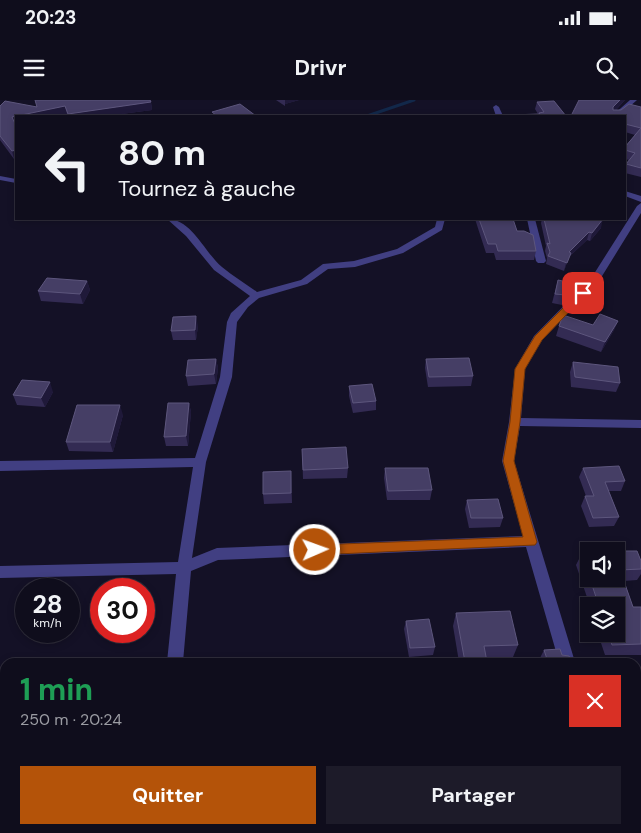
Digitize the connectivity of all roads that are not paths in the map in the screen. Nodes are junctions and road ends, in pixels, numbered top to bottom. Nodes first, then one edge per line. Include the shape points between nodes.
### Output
1 (634, 100) edge
2 (496, 107) dead end
3 (500, 115) edge
4 (616, 115) edge
5 (0, 178) edge
6 (15, 181) edge
7 (626, 193) edge
8 (641, 198) edge
9 (641, 206) edge
10 (172, 220) edge
11 (441, 220) edge
12 (530, 220) edge
13 (542, 261) dead end
14 (256, 296) junction
15 (515, 422) junction
16 (640, 428) edge
17 (200, 462) junction
18 (0, 466) edge
19 (530, 542) junction
20 (184, 568) junction
21 (0, 572) edge
22 (175, 658) edge
23 (566, 658) edge

1 - 4 street
2 - 3 street
5 - 6 street
7 - 8 street
9 - 15 street via 596,279 538,338 520,369
10 - 14 street via 218,268
11 - 14 street via 438,228 400,251 356,264 326,266 304,282
12 - 13 street
14 - 17 street via 232,322 226,377
15 - 16 street
15 - 19 street via 508,461
17 - 18 street
17 - 20 street
19 - 20 street via 217,554
19 - 23 street
20 - 21 street
20 - 22 street

